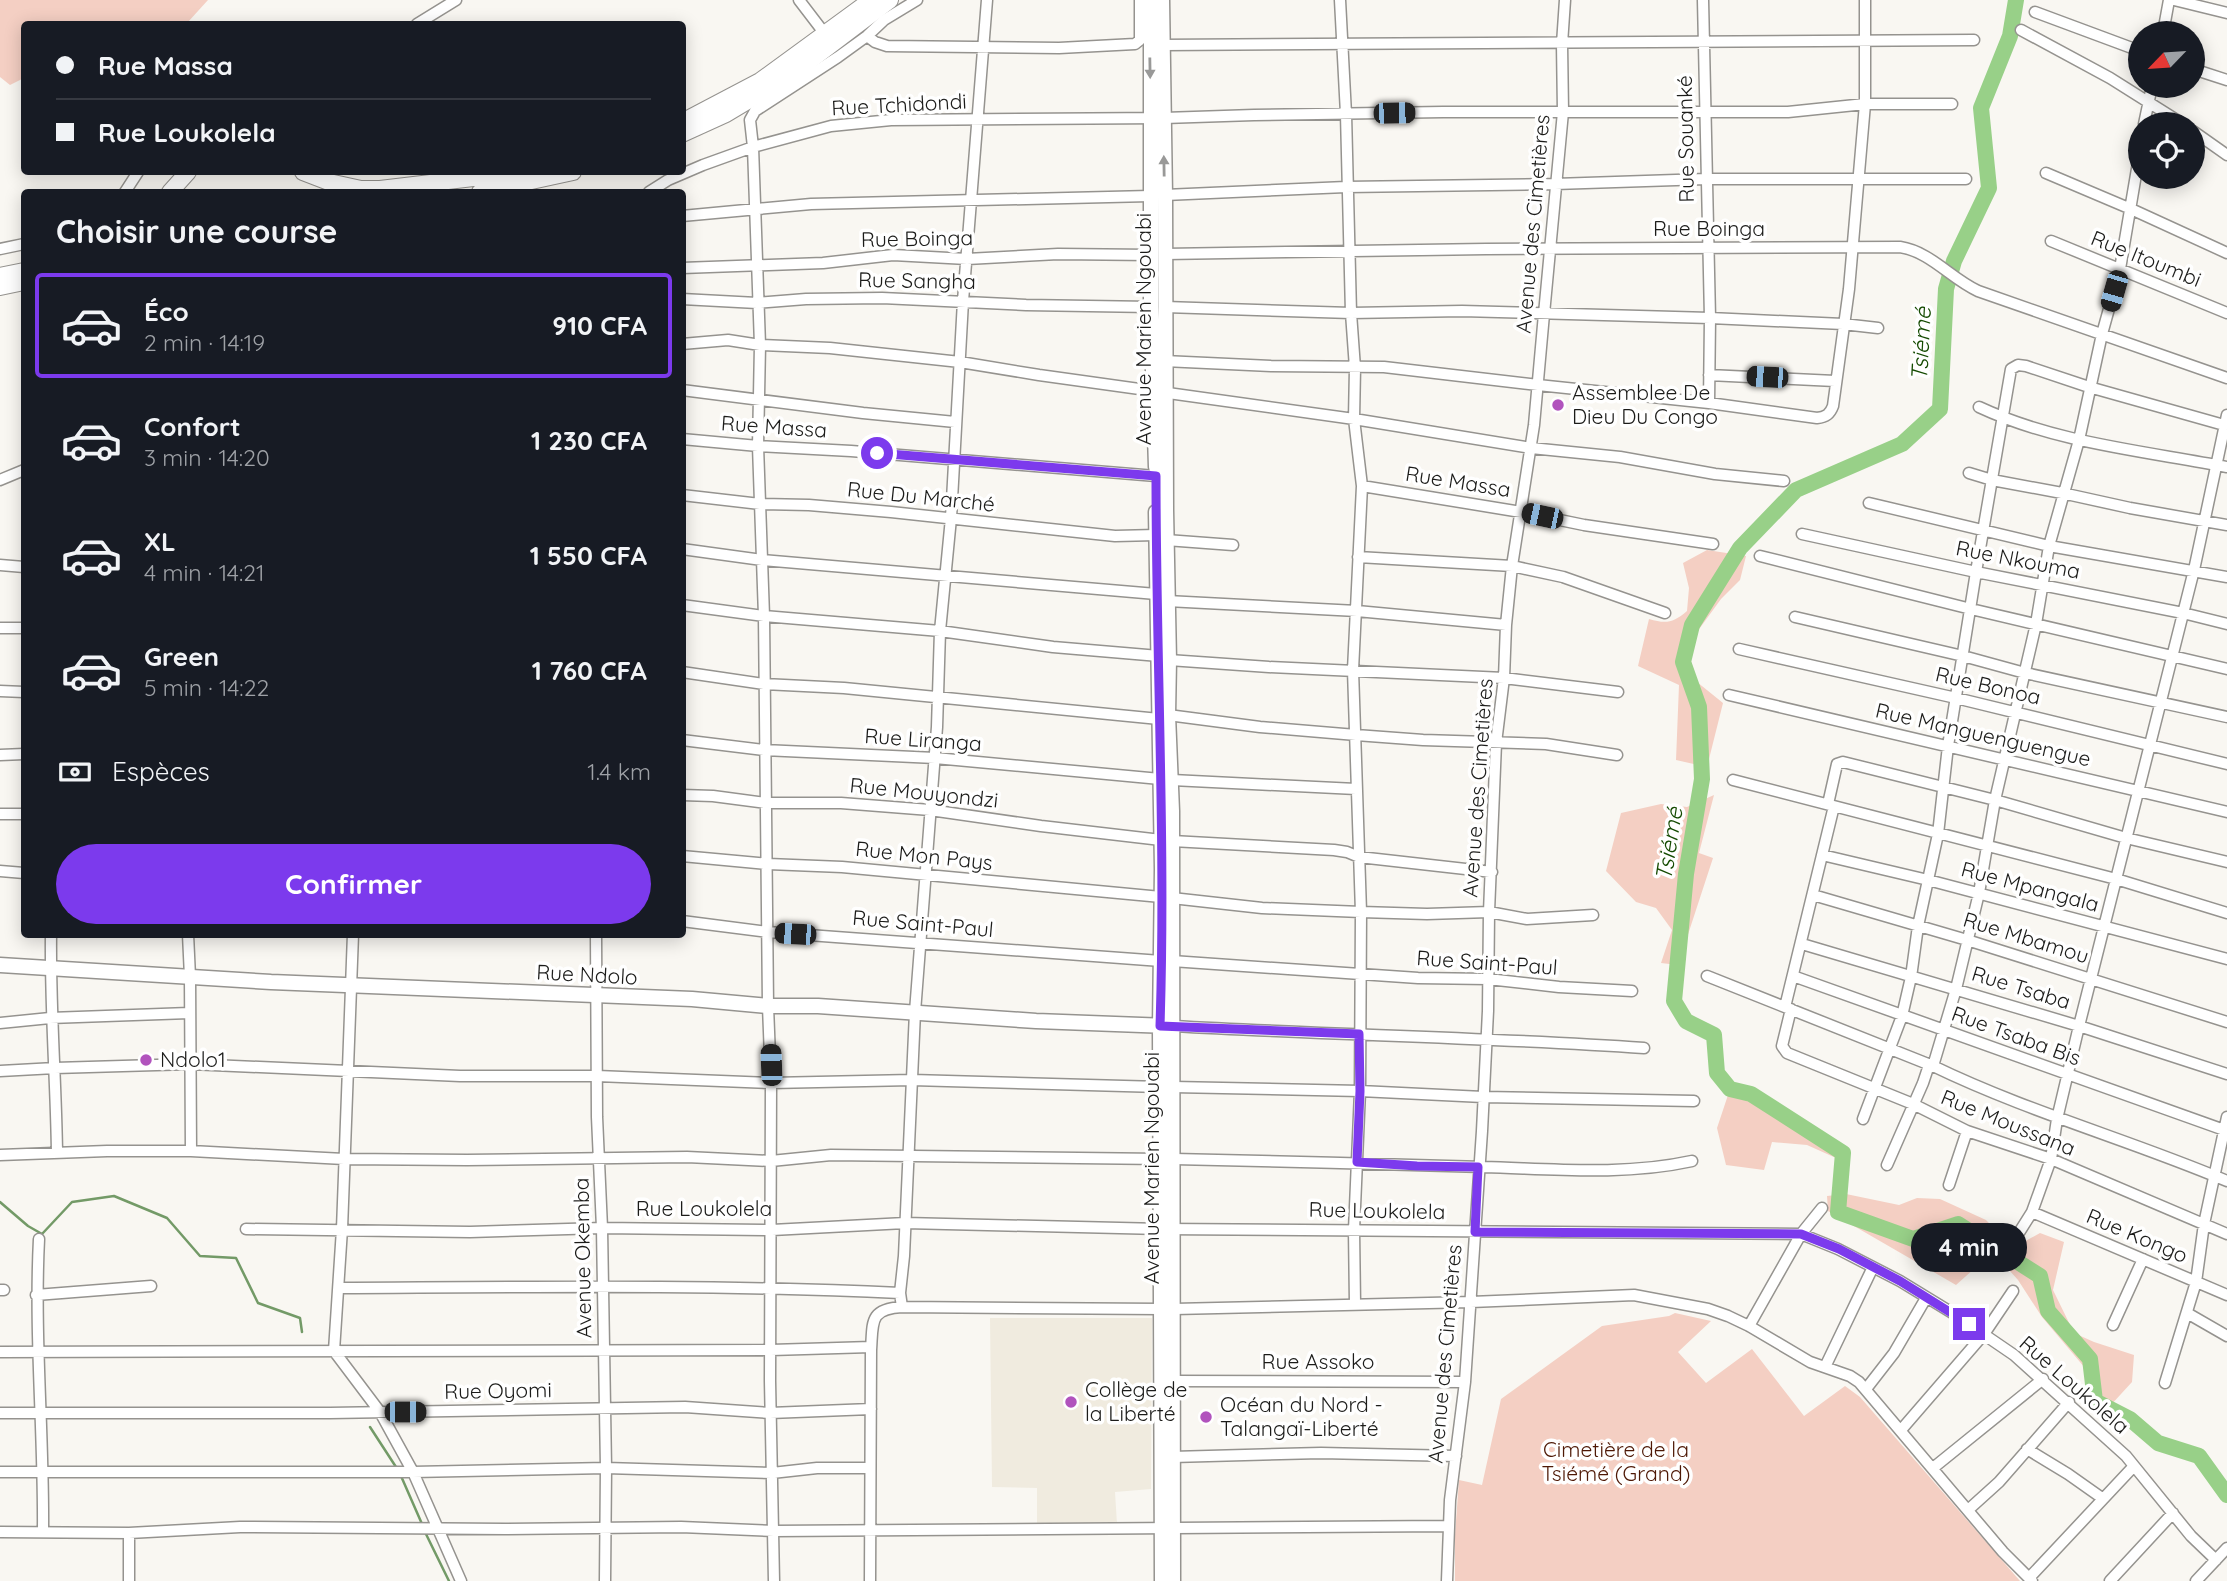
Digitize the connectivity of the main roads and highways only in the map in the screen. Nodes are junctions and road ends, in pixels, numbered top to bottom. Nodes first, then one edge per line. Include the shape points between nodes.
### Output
1 (871, 0) edge
2 (890, 0) edge
3 (1152, 0) edge
4 (1162, 0) edge
5 (1157, 118) junction
6 (686, 120) edge
7 (686, 133) edge
8 (185, 175) edge
9 (311, 175) edge
10 (496, 175) edge
11 (559, 175) edge
12 (490, 176) junction
13 (173, 189) edge
14 (360, 189) edge
15 (360, 189) edge
16 (434, 189) edge
17 (495, 189) edge
18 (21, 272) edge
19 (0, 276) edge
20 (21, 283) edge
21 (0, 287) edge
22 (1158, 307) junction
23 (1159, 392) junction
24 (1161, 538) junction
25 (0, 965) edge
26 (1166, 1026) junction
27 (1168, 1309) junction
28 (1168, 1528) junction
29 (1162, 1581) edge
30 (1173, 1581) edge

1 - 6 highway via 760,81
2 - 7 highway via 791,75
3 -> 5 main road
4 - 5 main road, Avenue Marien Ngouabi
5 - 22 main road, Avenue Marien Ngouabi
8 - 13 highway
9 - 15 highway
10 - 12 highway
11 - 17 highway
12 - 14 highway
12 - 16 highway
18 - 19 highway
20 - 21 highway
22 - 23 main road
22 - 23 main road, Avenue Marien Ngouabi via 1164,361
23 - 24 main road, Avenue Marien Ngouabi
23 - 24 main road via 1156,476
24 - 26 main road, Avenue Marien Ngouabi
25 - 26 main road, Rue Ndolo
26 - 27 main road, Avenue Marien Ngouabi
27 - 28 main road
27 - 28 main road, Avenue Marien Ngouabi via 1172,1381
28 - 29 main road
28 - 30 main road, Avenue Marien Ngouabi

